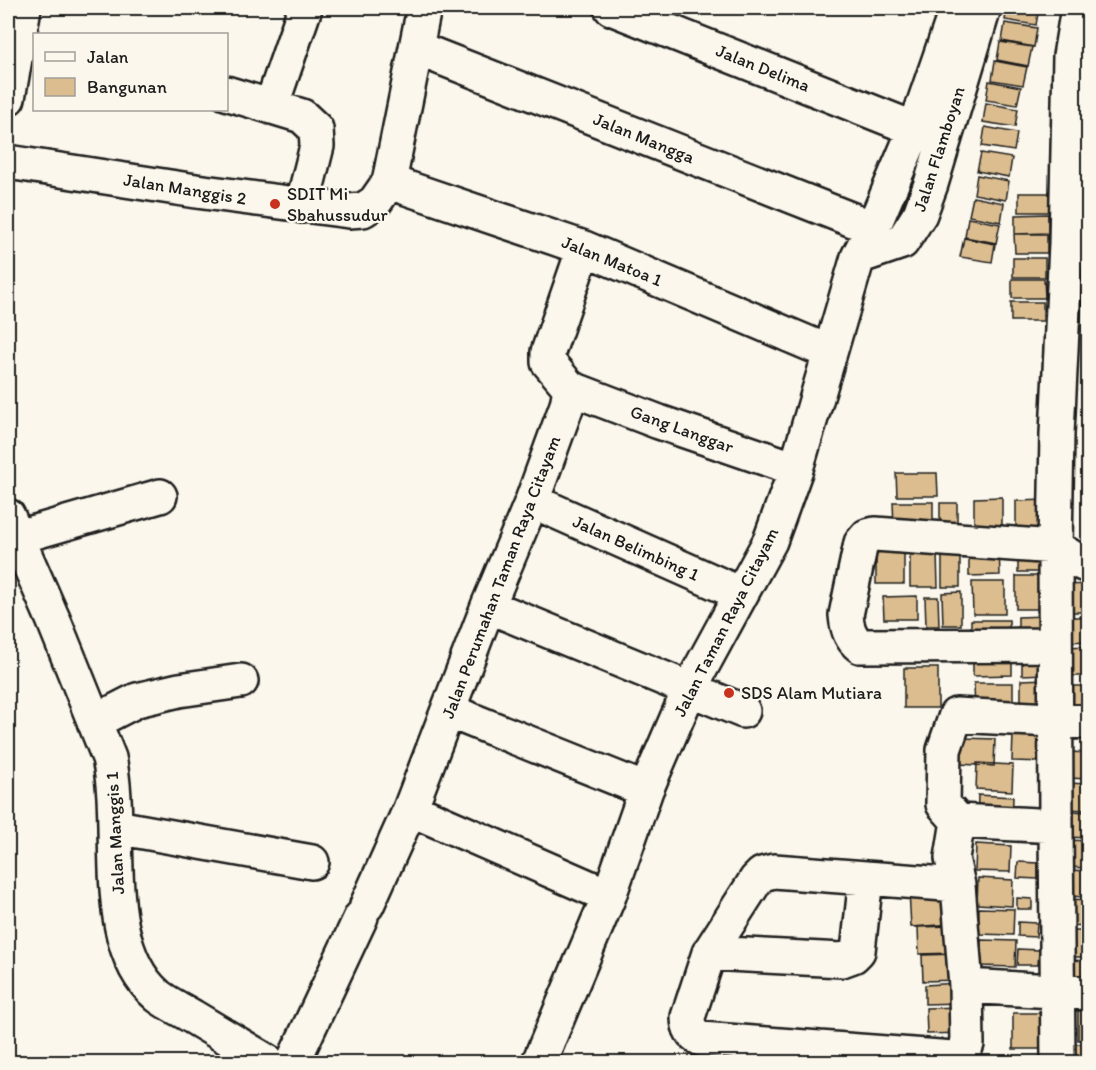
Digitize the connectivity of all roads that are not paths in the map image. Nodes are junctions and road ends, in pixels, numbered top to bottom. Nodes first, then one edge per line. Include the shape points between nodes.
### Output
1 (24, 8) edge
2 (305, 8) edge
3 (424, 8) edge
4 (610, 8) edge
5 (984, 8) edge
6 (1078, 8) edge
7 (945, 11) edge
8 (416, 48) junction
9 (228, 94) edge
10 (8, 98) edge
11 (271, 107) junction
12 (915, 129) junction
13 (8, 162) edge
14 (389, 182) junction
15 (302, 206) junction
16 (865, 243) junction
17 (1077, 245) edge
18 (584, 248) junction
19 (829, 352) junction
20 (570, 388) junction
21 (796, 469) junction
22 (160, 496) dead end
23 (532, 501) junction
24 (13, 527) edge
25 (1055, 547) junction
26 (1089, 565) edge
27 (741, 594) junction
28 (488, 606) junction
29 (1055, 645) junction
30 (241, 681) dead end
31 (690, 688) junction
32 (449, 711) junction
33 (743, 711) dead end
34 (1056, 721) junction
35 (94, 722) junction
36 (1089, 722) edge
37 (646, 790) junction
38 (410, 809) junction
39 (958, 821) junction
40 (1056, 826) junction
41 (116, 827) junction
42 (312, 862) dead end
43 (866, 878) junction
44 (958, 885) junction
45 (609, 896) junction
46 (709, 953) junction
47 (966, 986) junction
48 (1073, 992) edge
49 (818, 1055) edge
50 (268, 1062) edge
51 (293, 1062) edge
52 (539, 1062) edge
53 (1058, 1062) edge

1 - 10 street
2 - 11 street
3 - 8 street, Jalan Manggis 2
4 - 12 street, Jalan Delima
5 - 16 street, Jalan Flamboyan via 920,214 902,242
6 - 17 street via 1070,56
7 - 12 street, Jalan Taman Raya Citayam
8 - 14 street, Jalan Manggis 2
8 - 16 street, Jalan Mangga
9 - 11 street
11 - 15 street via 302,116 316,129 317,146
12 - 16 street, Jalan Taman Raya Citayam
13 - 15 street, Jalan Manggis 2
14 - 15 street, Jalan Manggis 2 via 375,202 363,210
14 - 18 street, Jalan Matoa 1
16 - 19 street, Jalan Taman Raya Citayam
17 - 25 street via 1057,434
18 - 19 street, Jalan Matoa 1
18 - 20 street via 548,352 548,362
19 - 21 street, Jalan Taman Raya Citayam
20 - 21 street, Gang Langgar
20 - 23 street, Jalan Perumahan Taman Raya Citayam
21 - 27 street, Jalan Taman Raya Citayam via 770,541
22 - 24 street
23 - 27 street, Jalan Belimbing 1
23 - 28 street, Jalan Perumahan Taman Raya Citayam
24 - 35 street, Jalan Manggis 1
25 - 26 street
25 - 29 street
25 - 29 street via 867,536 861,543 846,615 852,640 860,646
27 - 31 street, Jalan Taman Raya Citayam
28 - 31 street
28 - 32 street, Jalan Perumahan Taman Raya Citayam
29 - 34 street
30 - 35 street via 137,700
31 - 33 street
31 - 37 street, Jalan Taman Raya Citayam
32 - 37 street
32 - 38 street, Jalan Perumahan Taman Raya Citayam
34 - 36 street
34 - 39 street via 956,715 944,750 943,804
34 - 40 street
35 - 41 street, Jalan Manggis 1 via 114,778
37 - 45 street, Jalan Taman Raya Citayam
38 - 45 street
38 - 51 street, Jalan Perumahan Taman Raya Citayam
39 - 40 street
39 - 44 street via 952,858
40 - 48 street
41 - 42 street
41 - 50 street, Jalan Manggis 1 via 122,932 143,978 158,996
43 - 44 street
43 - 46 street via 774,871 762,874
43 - 46 street via 858,951 849,958
44 - 47 street
45 - 52 street, Jalan Taman Raya Citayam
46 - 49 street via 688,1017 694,1035
47 - 48 street
47 - 49 street via 967,1044 962,1056
48 - 53 street

